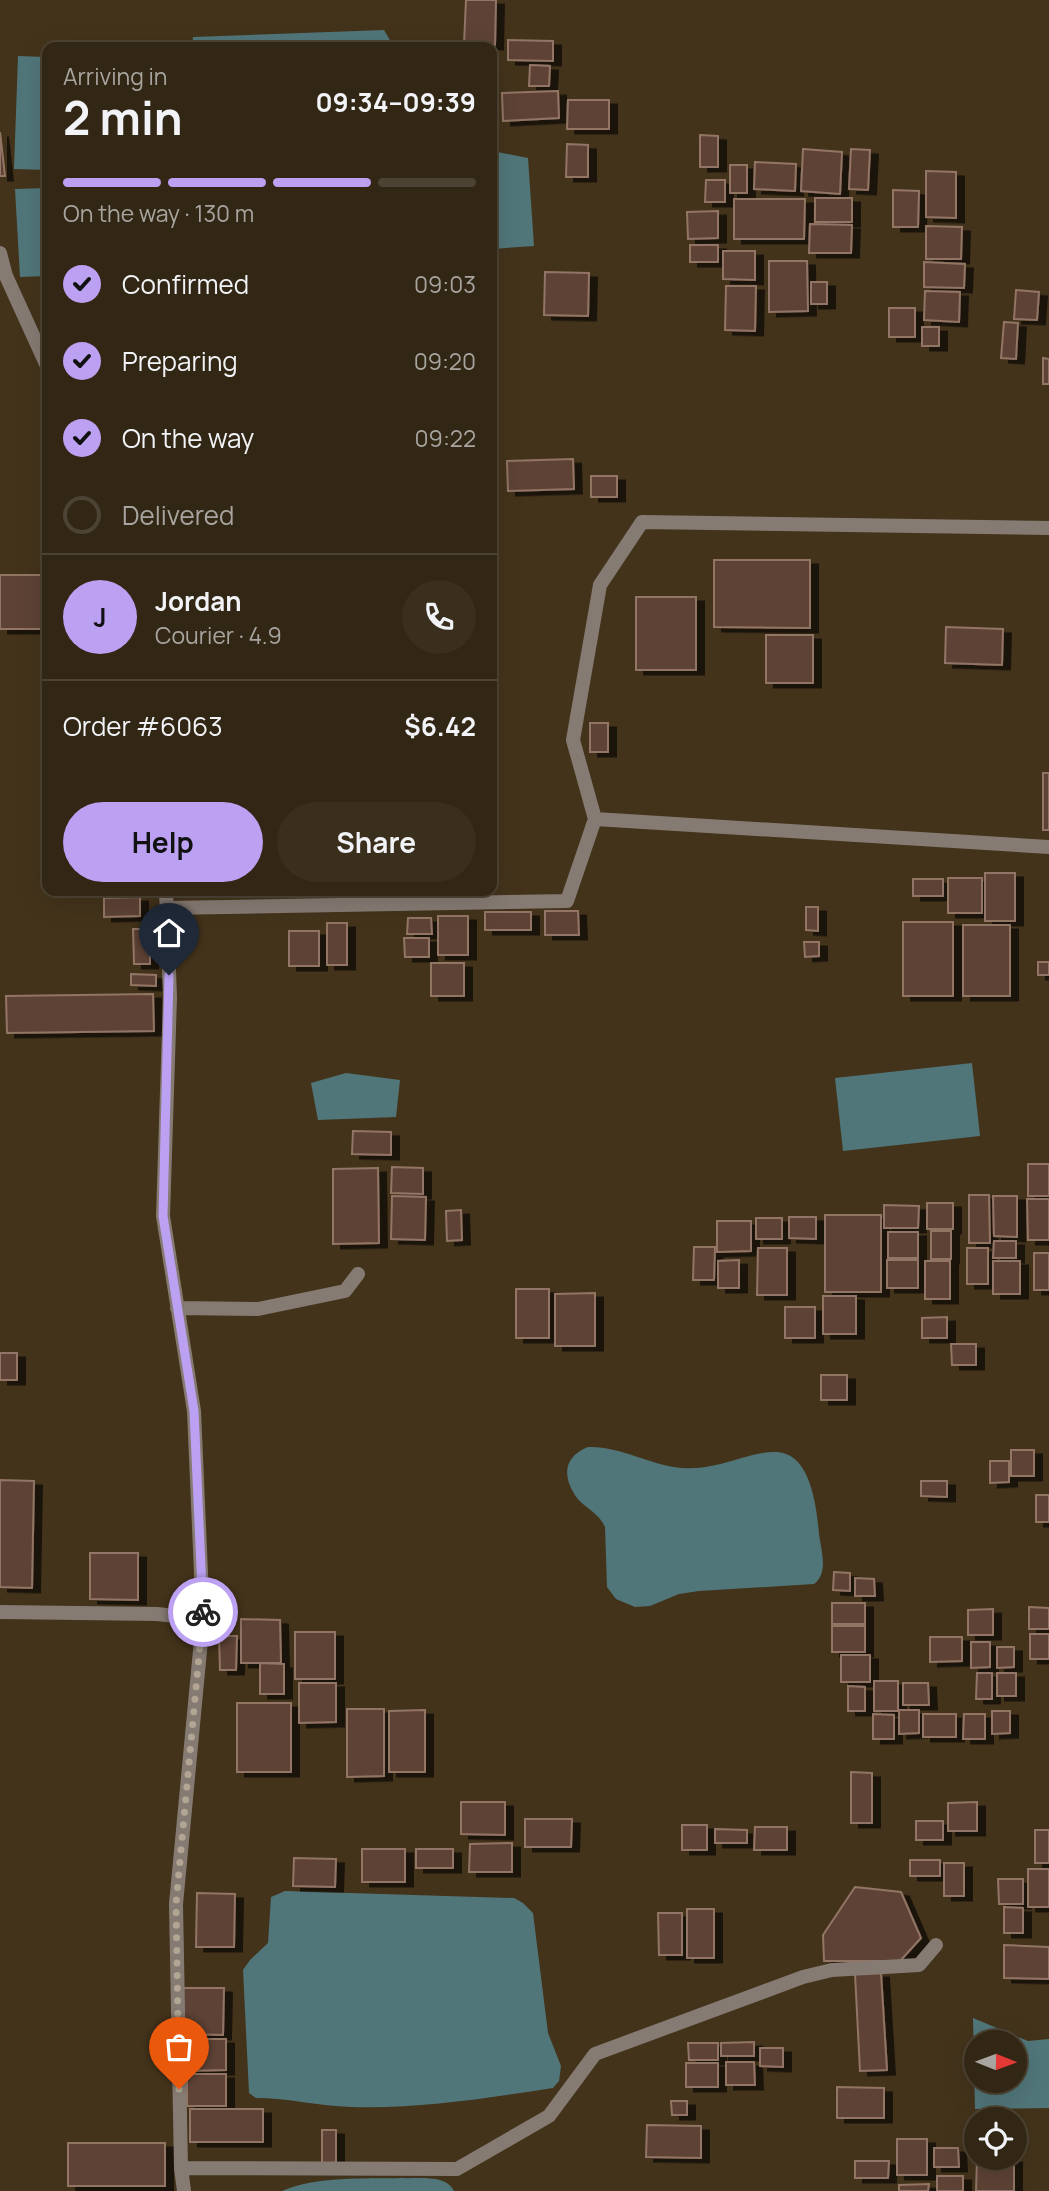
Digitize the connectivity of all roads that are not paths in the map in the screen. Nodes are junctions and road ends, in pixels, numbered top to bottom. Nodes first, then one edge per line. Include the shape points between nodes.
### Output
1 (0, 253) edge
2 (42, 355) edge
3 (1049, 528) edge
4 (596, 819) junction
5 (1049, 847) edge
6 (166, 896) edge
7 (166, 908) junction
8 (358, 1274) dead end
9 (177, 1308) junction
10 (0, 1612) edge
11 (203, 1619) junction
12 (936, 1945) dead end
13 (181, 2168) junction
14 (184, 2191) edge

1 - 2 street
3 - 4 street via 642,522 600,585 573,740
4 - 5 street
4 - 7 street via 567,901
6 - 7 street
7 - 9 street via 170,997 163,1216
8 - 9 street via 345,1291 258,1309
9 - 11 street via 194,1411
10 - 11 street
11 - 13 street via 176,1904
12 - 13 street via 919,1965 832,1970 803,1977 596,2054 549,2116 457,2168
13 - 14 street

